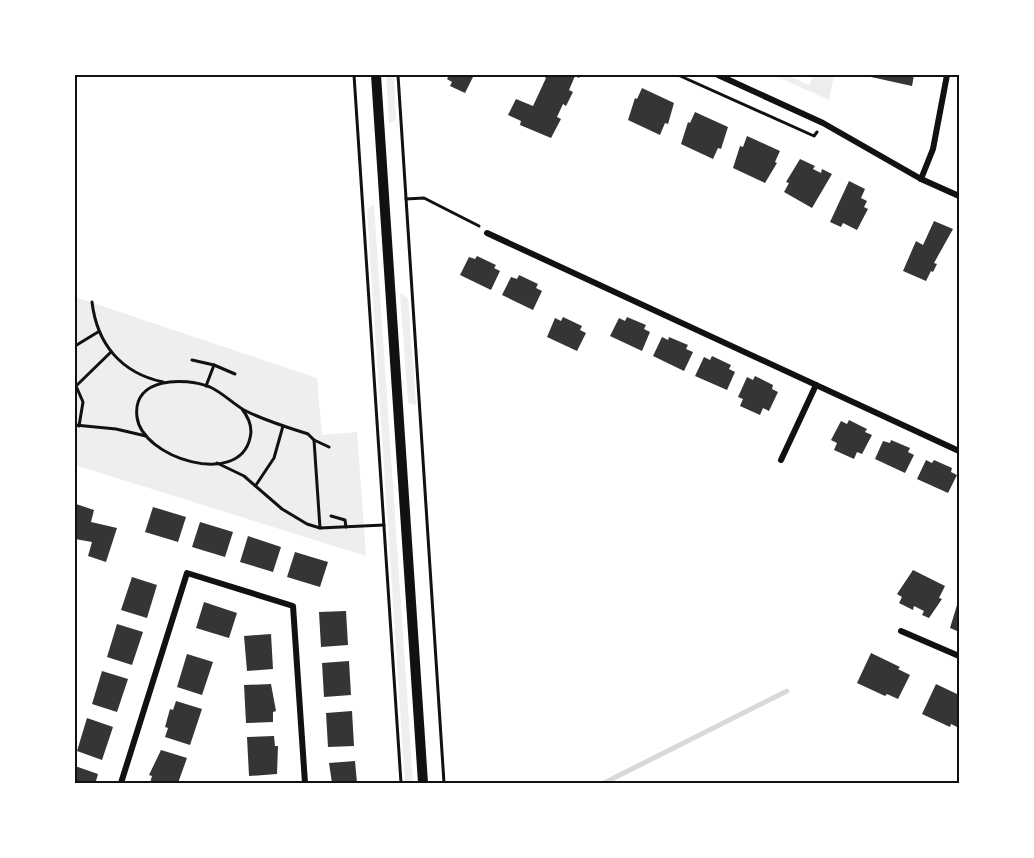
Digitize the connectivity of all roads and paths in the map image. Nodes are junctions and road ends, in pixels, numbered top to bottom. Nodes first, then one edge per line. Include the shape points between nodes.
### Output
1 (354, 75) edge
2 (376, 75) edge
3 (398, 75) edge
4 (678, 75) edge
5 (717, 75) edge
6 (947, 75) edge
7 (823, 123) junction
8 (921, 178) junction
9 (959, 196) edge
10 (406, 199) junction
11 (488, 233) joint
12 (92, 302) dead end
13 (98, 332) junction
14 (75, 346) edge
15 (111, 352) junction
16 (192, 360) dead end
17 (214, 365) junction
18 (235, 374) dead end
19 (165, 382) junction
20 (816, 385) junction
21 (206, 386) junction
22 (242, 409) junction
23 (77, 426) edge
24 (283, 426) junction
25 (146, 436) junction
26 (314, 440) junction
27 (329, 447) dead end
28 (959, 452) edge
29 (781, 460) dead end
30 (217, 463) junction
31 (256, 485) junction
32 (331, 516) dead end
33 (384, 525) junction
34 (346, 527) junction
35 (320, 528) junction
36 (901, 631) dead end
37 (959, 656) edge
38 (121, 783) edge
39 (305, 783) edge
40 (401, 783) edge
41 (423, 783) edge
42 (444, 783) edge

1 - 33 path
2 - 41 street
3 - 10 path
4 - 7 path via 814,136
5 - 7 street
6 - 8 street via 933,148
7 - 8 street
8 - 9 street
10 - 11 path via 424,198 473,221
10 - 42 path
11 - 20 street
12 - 13 path
13 - 14 path
13 - 15 path
15 - 19 path via 138,374
15 - 23 path via 76,386 83,402
16 - 17 path
17 - 18 path
17 - 21 path
19 - 21 path
19 - 25 path via 145,391 138,404 137,421
20 - 28 street
20 - 29 street
21 - 22 path
22 - 24 path
22 - 30 path via 250,424 250,441 234,460
23 - 25 path
24 - 26 path
24 - 31 path via 274,458
25 - 30 path via 179,458
26 - 27 path
26 - 35 path
30 - 31 path
31 - 35 path via 282,509
32 - 34 path via 345,520
33 - 34 path
33 - 40 path
34 - 35 path
36 - 37 street
38 - 39 street via 188,573 293,606

